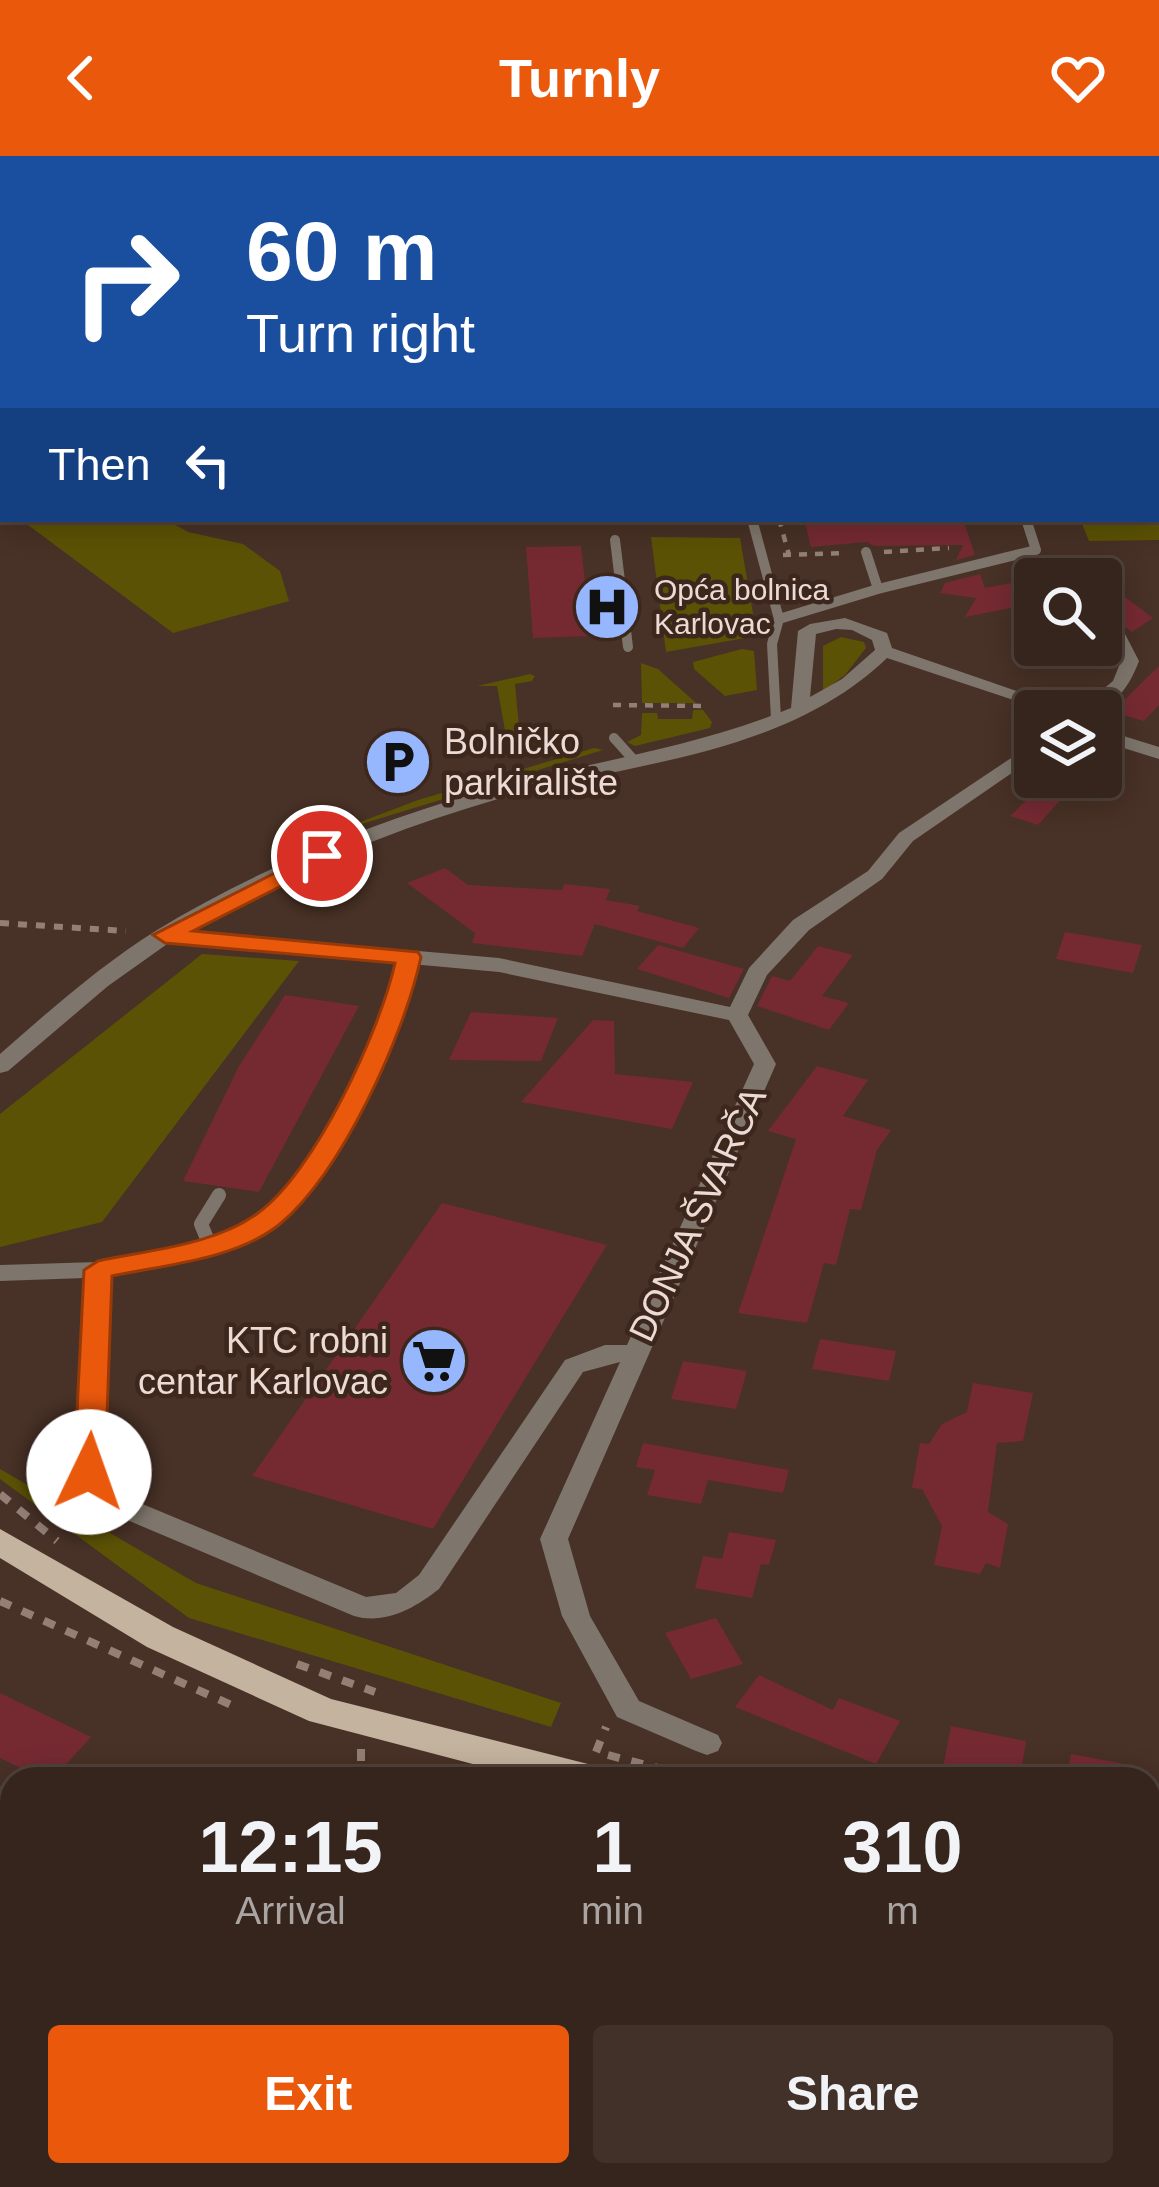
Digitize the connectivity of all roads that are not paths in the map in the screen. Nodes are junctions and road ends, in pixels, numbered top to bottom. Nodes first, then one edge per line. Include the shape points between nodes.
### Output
1 (753, 522) edge
2 (1027, 522) edge
3 (615, 540) dead end
4 (866, 553) road end
5 (878, 589) junction
6 (779, 619) junction
7 (1122, 643) edge
8 (628, 647) dead end
9 (884, 651) junction
10 (1113, 690) edge
11 (1014, 694) edge
12 (800, 708) junction
13 (776, 719) junction
14 (614, 738) dead end
15 (1122, 742) edge
16 (1159, 753) edge
17 (632, 758) junction
18 (1014, 762) edge
19 (302, 841) dead end
20 (322, 856) junction
21 (165, 935) junction
22 (409, 957) junction
23 (737, 1015) junction
24 (0, 1066) edge
25 (219, 1195) dead end
26 (210, 1246) junction
27 (98, 1270) junction
28 (0, 1273) edge
29 (633, 1353) junction
30 (0, 1542) edge
31 (707, 1743) dead end
32 (581, 1762) edge

1 - 6 lane
2 - 5 lane via 1036,550
3 - 8 lane
4 - 5 lane
5 - 6 lane
6 - 13 lane via 772,644
7 - 10 street via 1130,662
9 - 11 street
9 - 12 street via 844,686
9 - 12 street via 868,628 825,623 807,631
12 - 13 street
13 - 17 street
14 - 17 lane
15 - 16 street
17 - 20 street via 490,796
18 - 23 street via 906,837 875,875 801,925 757,973
19 - 20 lane
20 - 21 street
21 - 22 street
21 - 24 street
22 - 23 street via 499,965
22 - 26 lane via 399,1003 319,1166 268,1220
23 - 29 street, DONJA ŠVARČA via 765,1064
25 - 26 lane via 201,1224
26 - 27 lane
27 - 28 street
27 - 29 street via 89,1472 103,1492 364,1608 404,1602 429,1582 574,1366
29 - 31 street, DONJA ŠVARČA via 554,1539 576,1616 628,1709
30 - 32 main road via 160,1637 322,1711

